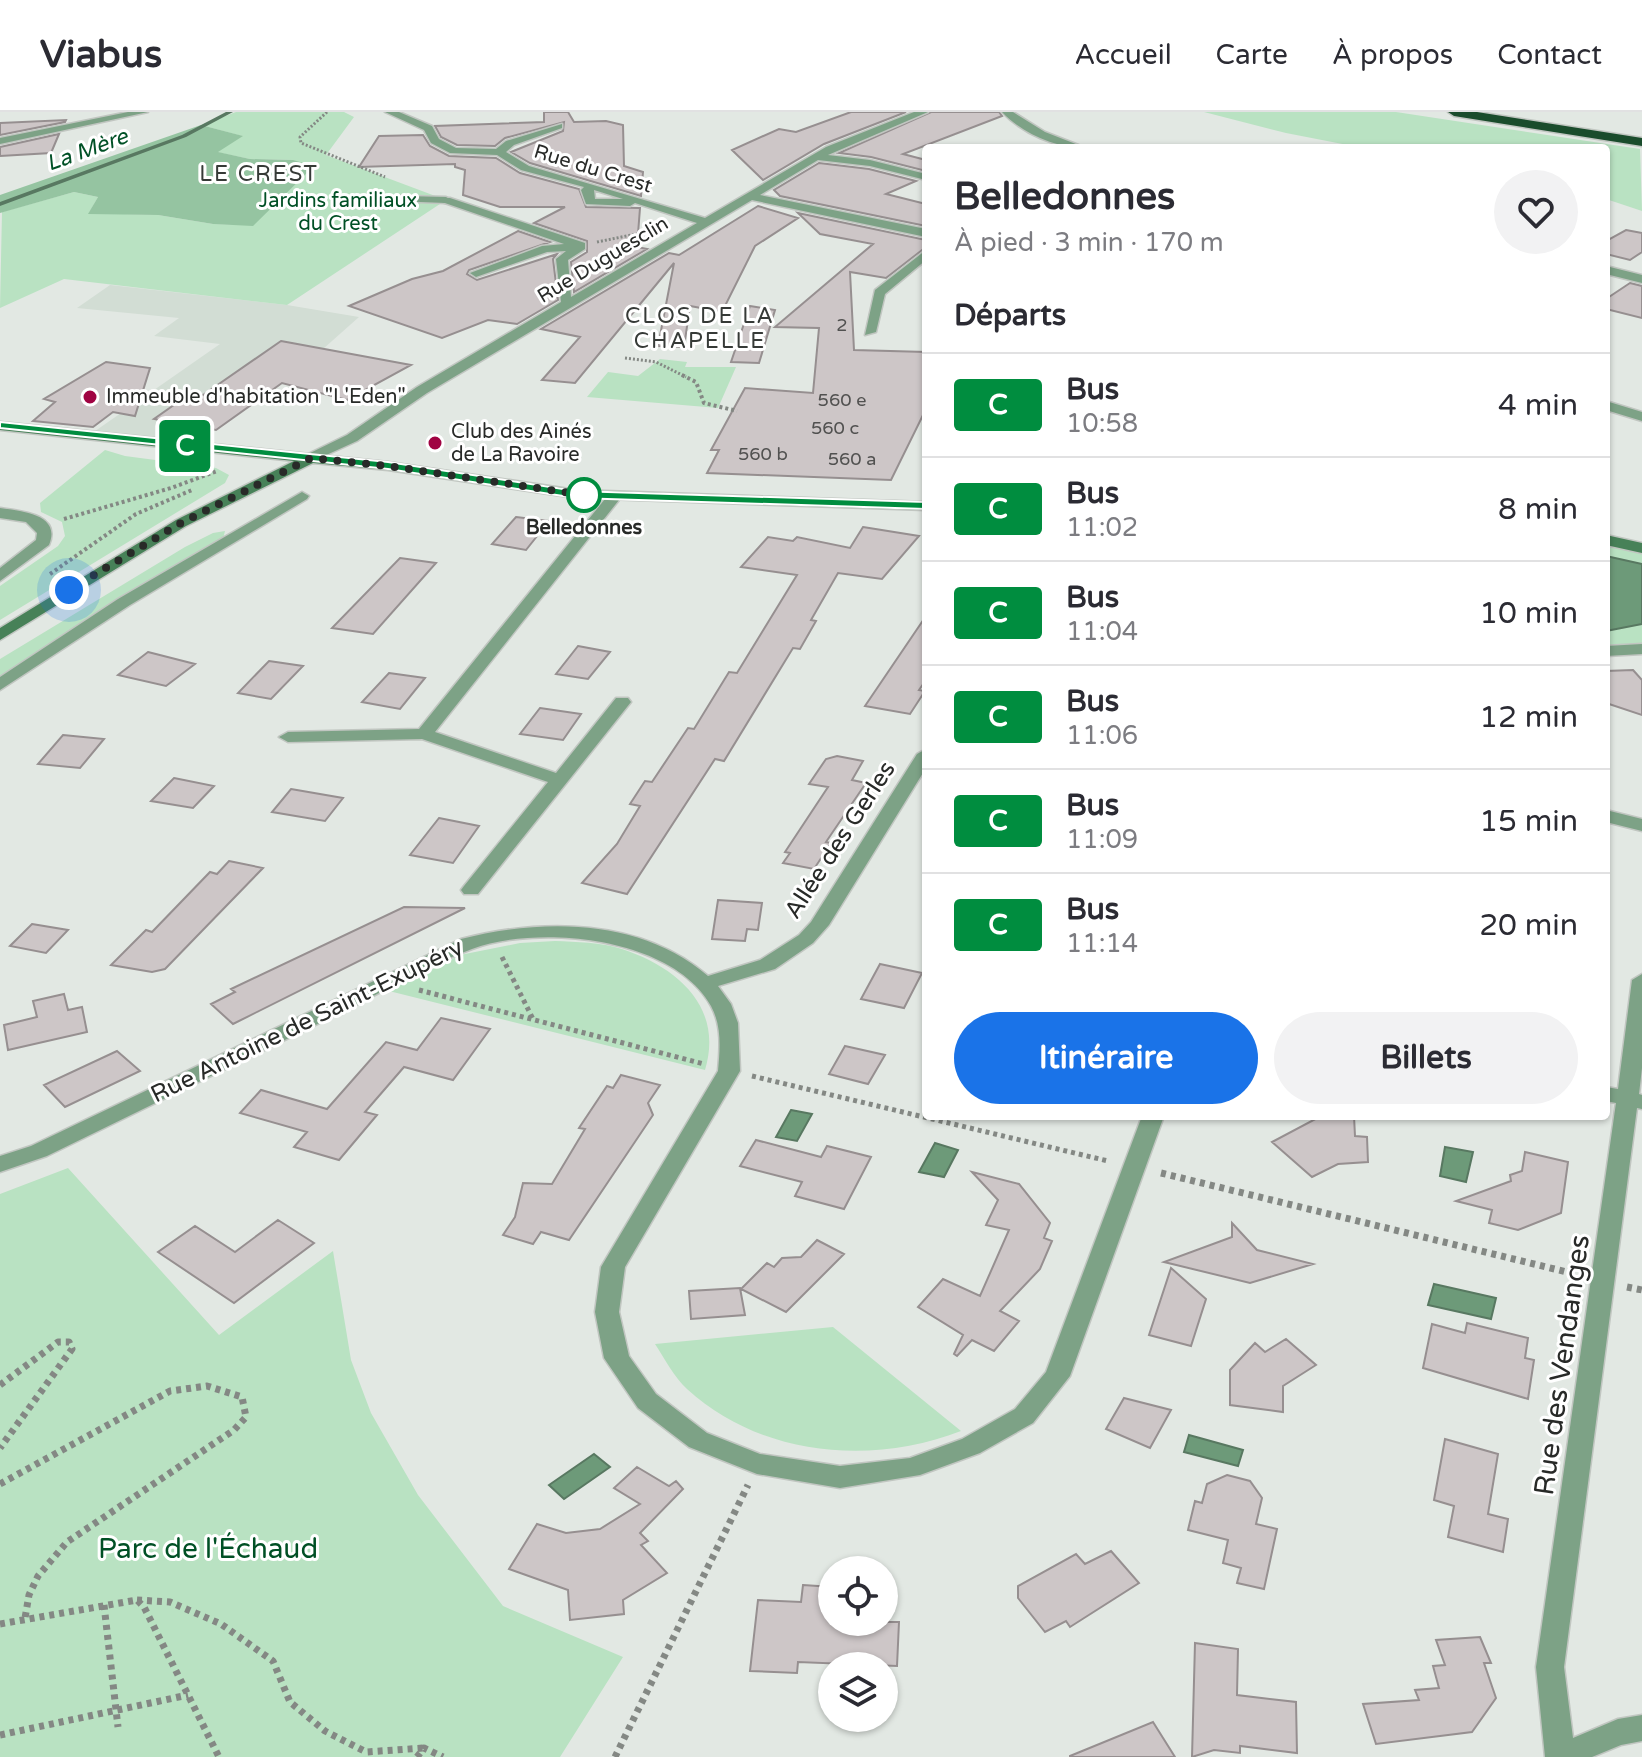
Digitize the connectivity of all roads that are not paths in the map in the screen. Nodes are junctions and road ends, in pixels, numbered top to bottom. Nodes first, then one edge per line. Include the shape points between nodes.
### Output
1 (143, 112) edge
2 (390, 112) edge
3 (923, 112) edge
4 (1007, 112) edge
5 (1454, 112) edge
6 (1527, 112) edge
7 (558, 126) dead end
8 (1642, 131) edge
9 (0, 141) edge
10 (1642, 142) edge
11 (1069, 144) edge
12 (499, 152) junction
13 (817, 157) junction
14 (922, 176) edge
15 (749, 196) junction
16 (367, 197) dead end
17 (446, 200) joint
18 (706, 222) junction
19 (922, 232) edge
20 (581, 246) junction
21 (922, 257) edge
22 (1610, 271) edge
23 (476, 273) dead end
24 (1642, 279) edge
25 (570, 303) junction
26 (870, 332) dead end
27 (1610, 406) edge
28 (1642, 417) edge
29 (0, 426) edge
30 (311, 458) junction
31 (302, 496) dead end
32 (614, 497) junction
33 (922, 506) edge
34 (0, 513) edge
35 (1610, 538) edge
36 (1610, 539) edge
37 (1642, 540) edge
38 (1642, 548) edge
39 (0, 576) edge
40 (0, 635) edge
41 (1642, 649) edge
42 (1610, 651) edge
43 (0, 685) edge
44 (622, 702) dead end
45 (424, 734) junction
46 (288, 737) dead end
47 (922, 760) edge
48 (559, 780) junction
49 (1610, 817) edge
50 (1642, 825) edge
51 (471, 890) dead end
52 (1642, 980) edge
53 (705, 983) junction
54 (1625, 1098) edge
55 (1152, 1120) edge
56 (0, 1164) edge
57 (1642, 1728) edge
58 (1560, 1757) edge

1 - 9 street
2 - 12 street, Rue du Crest via 428,128 435,141 454,151
3 - 13 street, Rue Duguesclin
4 - 11 street via 1041,135
5 - 10 highway
6 - 8 highway
7 - 12 street
12 - 18 street, Rue du Crest via 525,168 592,186 587,190 590,202 642,202
13 - 14 street
13 - 15 street, Rue Duguesclin
15 - 18 street, Rue Duguesclin
15 - 19 street
16 - 17 lane
17 - 20 street
18 - 25 street, Rue Duguesclin
20 - 23 street via 546,249
20 - 25 street via 562,259 565,299
21 - 26 street via 879,293
22 - 24 street
25 - 30 street, Rue Duguesclin
27 - 28 street
29 - 30 main road
30 - 32 main road
30 - 40 main road via 181,523
31 - 43 street via 124,602
32 - 33 main road
32 - 45 street
34 - 39 street via 31,518 47,531 44,542
35 - 37 main road
36 - 38 main road
41 - 42 street
44 - 48 street
45 - 46 street
45 - 48 street
47 - 53 street, Allée des Gerles via 800,948 767,967
48 - 51 street
49 - 50 street
52 - 54 street, Rue des Vendanges
53 - 55 street, Rue Antoine de Saint-Exupéry via 725,1013 731,1041 729,1071 613,1267 607,1312 617,1358 647,1401 698,1440 757,1464 840,1477 911,1468 971,1446 1024,1416 1057,1376
53 - 56 street, Rue Antoine de Saint-Exupéry via 676,960 632,940 581,932 519,932 468,943 39,1151
54 - 58 street, Rue des Vendanges via 1605,1281 1550,1667
57 - 58 street via 1618,1732

